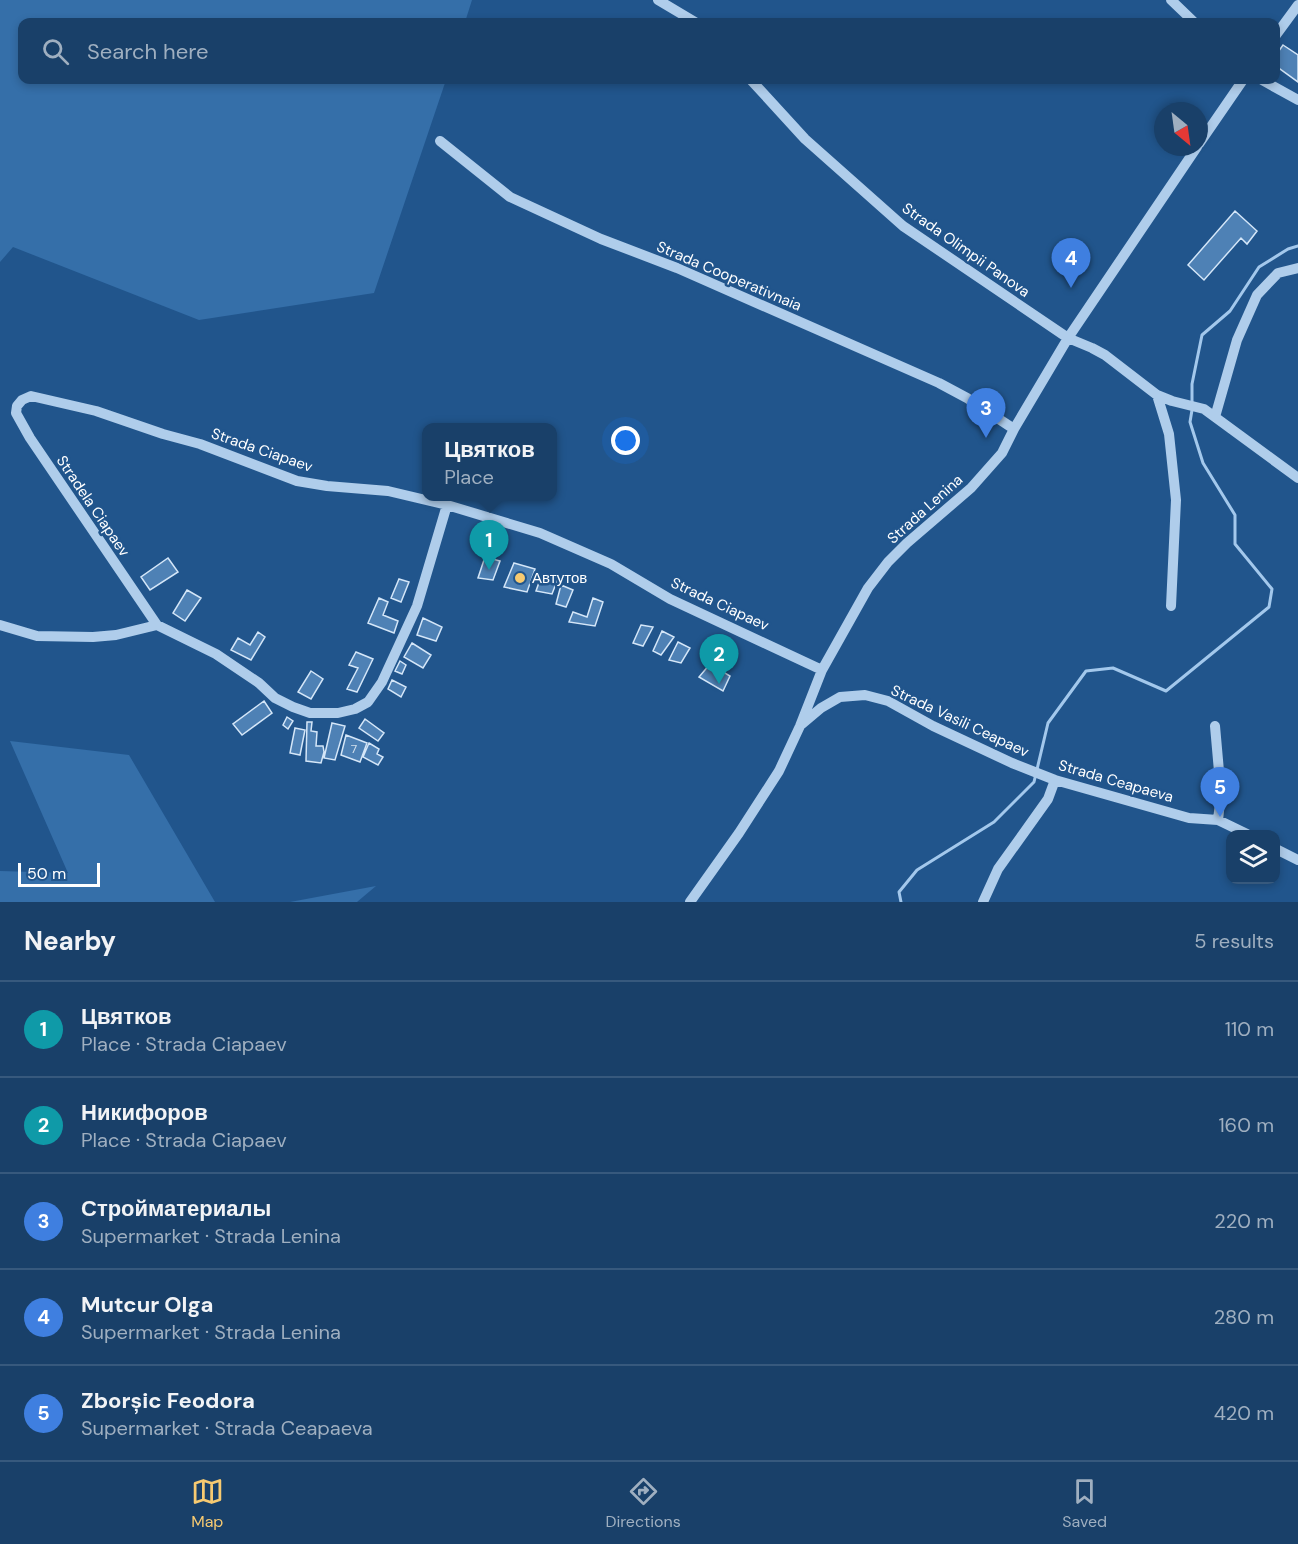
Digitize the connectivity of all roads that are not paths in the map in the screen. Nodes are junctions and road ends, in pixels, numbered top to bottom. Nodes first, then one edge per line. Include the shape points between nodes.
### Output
1 (658, 0) edge
2 (1171, 0) edge
3 (1298, 5) edge
4 (689, 18) edge
5 (1190, 18) edge
6 (1280, 28) edge
7 (755, 84) edge
8 (1239, 84) edge
9 (1269, 84) edge
10 (1298, 100) edge
11 (1208, 131) edge
12 (440, 141) dead end
13 (1191, 156) edge
14 (1298, 268) edge
15 (1068, 338) junction
16 (1157, 395) junction
17 (22, 400) joint
18 (1215, 417) junction
19 (1014, 429) junction
20 (1298, 478) edge
21 (422, 499) edge
22 (430, 501) edge
23 (447, 505) junction
24 (1171, 606) dead end
25 (0, 625) edge
26 (157, 626) junction
27 (822, 670) junction
28 (800, 726) junction
29 (1215, 726) dead end
30 (1050, 778) junction
31 (1218, 820) junction
32 (1239, 830) edge
33 (1280, 851) edge
34 (1298, 860) edge
35 (690, 902) edge
36 (983, 902) edge

1 - 4 street
2 - 5 street
3 - 6 street
7 - 15 street, Strada Olimpii Panova via 805,139 903,226
8 - 11 street, Strada Lenina
9 - 10 street
12 - 19 street, Strada Cooperativnaia via 510,197 939,383
13 - 15 street, Strada Lenina
14 - 18 street via 1278,273 1257,295 1237,340
15 - 16 street, Strada Olimpii Panova via 1105,355
15 - 19 street, Strada Lenina
16 - 18 street, Strada Olimpii Panova via 1204,409
16 - 24 street via 1169,434 1176,500
17 - 21 street, Strada Ciapaev via 31,396 96,411 200,444 297,481 388,491
17 - 26 street, Stradela Ciapaev via 16,413 30,438
18 - 20 street, Strada Olimpii Panova
19 - 27 street, Strada Lenina via 1002,453 971,488 888,562 868,588
22 - 23 street, Strada Ciapaev
23 - 26 street via 417,606 382,682 368,702 355,709 322,714 293,707 216,654
23 - 27 street, Strada Ciapaev via 540,533 611,564 670,599
25 - 26 street via 37,636 93,637
27 - 28 street, Strada Lenina
28 - 30 street, Strada Vasili Ceapaev via 840,697 865,694
28 - 35 street, Strada Lenina via 779,771
29 - 31 street via 1221,794
30 - 31 street, Strada Ceapaeva via 1188,818
30 - 36 street via 1048,799 998,869
31 - 32 street, Strada Ceapaeva
33 - 34 street

